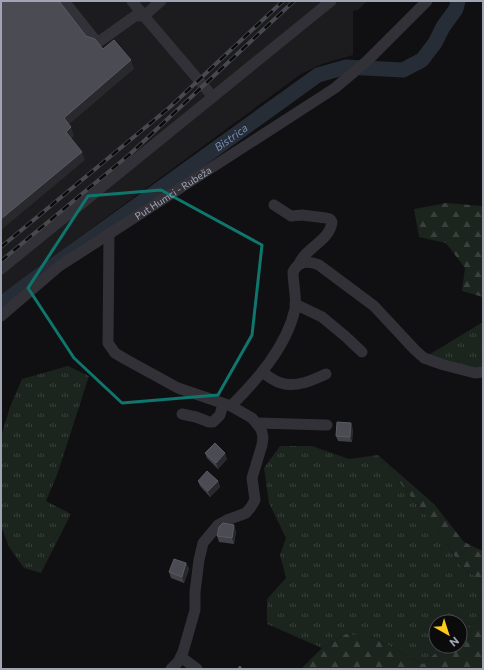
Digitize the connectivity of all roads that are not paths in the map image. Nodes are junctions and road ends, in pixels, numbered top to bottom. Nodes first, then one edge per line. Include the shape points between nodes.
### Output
1 (64, 1) edge
2 (132, 1) edge
3 (161, 1) edge
4 (331, 1) edge
5 (427, 1) edge
6 (144, 16) junction
7 (212, 97) junction
8 (274, 205) dead end
9 (110, 234) junction
10 (299, 264) junction
11 (1, 269) edge
12 (295, 304) junction
13 (1, 316) edge
14 (362, 352) dead end
15 (262, 372) junction
16 (483, 372) edge
17 (326, 374) dead end
18 (227, 405) junction
19 (182, 414) dead end
20 (257, 423) junction
21 (327, 425) dead end
22 (181, 657) junction
23 (171, 669) edge
24 (197, 669) edge

1 - 6 street via 98,41 135,16
2 - 6 street
3 - 6 street
4 - 7 street
5 - 9 street, Put Humci - Rubeža via 367,61 335,88
6 - 7 street
7 - 11 street
8 - 10 street via 292,216 326,218 332,222 328,234 302,258
9 - 13 street, Put Humci - Rubeža via 58,267
9 - 18 street via 108,343 112,349 178,388
10 - 12 street via 293,272
10 - 16 street via 309,262 319,265 374,306 424,358 475,373
12 - 14 street via 322,317
12 - 15 street via 284,338
15 - 17 street via 280,383 294,385
15 - 18 street via 249,388
18 - 19 street via 213,422
18 - 20 street
20 - 21 street
20 - 22 street via 264,437 252,478 255,500 246,513 218,525 203,543 195,592 195,610
22 - 23 street
22 - 24 street

